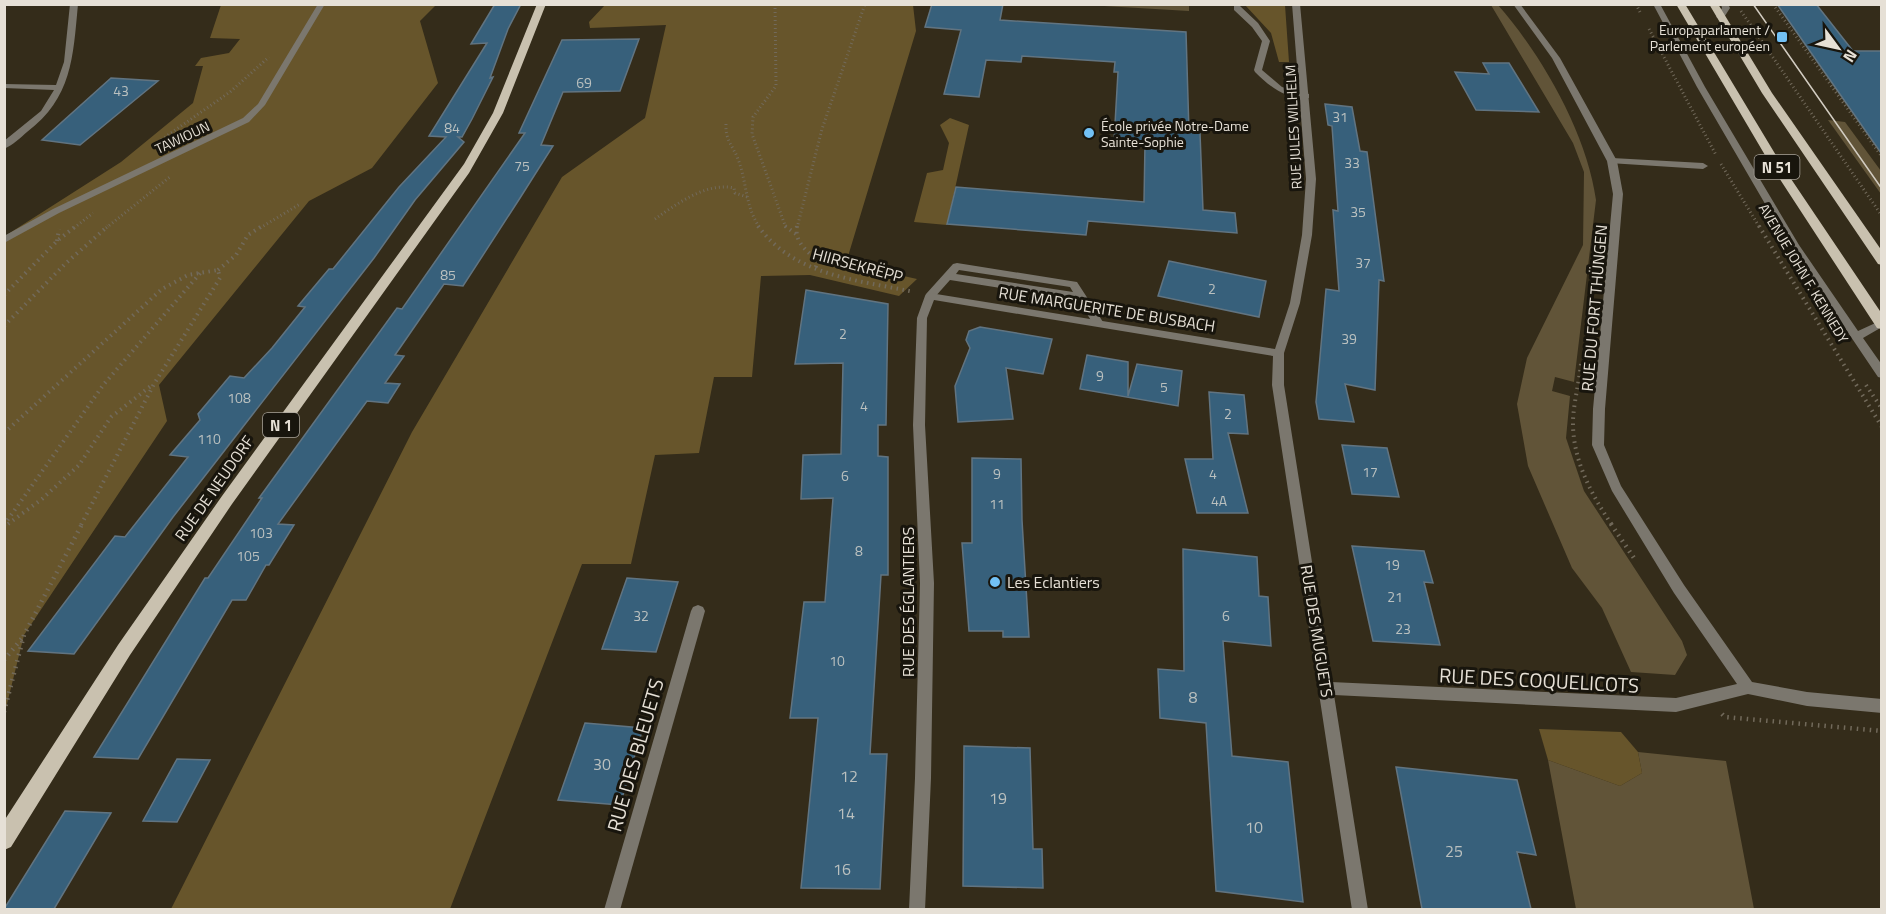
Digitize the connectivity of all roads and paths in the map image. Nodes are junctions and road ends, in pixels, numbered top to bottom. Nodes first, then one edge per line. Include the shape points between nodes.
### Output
1 (74, 4) edge
2 (322, 4) edge
3 (542, 4) edge
4 (775, 4) edge
5 (866, 4) edge
6 (1296, 4) edge
7 (1516, 4) edge
8 (1636, 4) edge
9 (1656, 4) edge
10 (1680, 4) edge
11 (1713, 4) edge
12 (1724, 4) edge
13 (1737, 4) edge
14 (1773, 4) edge
15 (1238, 8) dead end
16 (1641, 15) dead end
17 (1720, 17) junction
18 (1646, 25) dead end
19 (271, 54) dead end
20 (4, 86) edge
21 (61, 88) junction
22 (1306, 96) junction
23 (726, 124) dead end
24 (157, 142) dead end
25 (4, 146) edge
26 (191, 147) junction
27 (1881, 158) edge
28 (1612, 161) junction
29 (1703, 166) dead end
30 (747, 197) junction
31 (300, 204) dead end
32 (99, 209) dead end
33 (1881, 216) edge
34 (655, 219) dead end
35 (796, 234) junction
36 (4, 240) edge
37 (1881, 261) edge
38 (204, 269) junction
39 (815, 269) junction
40 (218, 270) junction
41 (4, 295) edge
42 (930, 296) junction
43 (1098, 322) junction
44 (1881, 324) edge
45 (4, 326) edge
46 (1857, 337) junction
47 (1278, 353) junction
48 (1881, 374) edge
49 (154, 384) junction
50 (1881, 427) edge
51 (4, 433) edge
52 (4, 525) edge
53 (698, 611) dead end
54 (24, 635) junction
55 (4, 660) edge
56 (1326, 688) junction
57 (1748, 688) junction
58 (1707, 698) junction
59 (1881, 706) edge
60 (4, 712) edge
61 (1881, 731) edge
62 (4, 840) edge
63 (612, 909) edge
64 (916, 909) edge
65 (1360, 909) edge

1 - 21 street via 68,71
2 - 26 street, TAWIOUN via 261,105 246,120
3 - 62 main road, RUE DE NEUDORF / N 1 via 481,148 130,640
4 - 35 path via 776,86 753,117 752,134 786,228
5 - 35 path via 822,129
6 - 22 street, RUE JULES WILHELM
7 - 28 street, RUE DU FORT THÜNGEN via 1556,58
8 - 16 path
9 - 46 street, AVENUE JOHN F. KENNEDY via 1794,246
10 - 44 main road, AVENUE JOHN F. KENNEDY / N 51 via 1822,239
11 - 17 main road, N 51
12 - 17 street via 1726,8
13 - 33 path
14 - 27 path
15 - 22 street via 1266,41 1258,70 1286,94
17 - 37 main road, N 51
18 - 50 path, AVENUE JOHN F. KENNEDY via 1758,228
19 - 24 path via 220,99
20 - 21 street
21 - 25 street via 44,113
22 - 47 street, RUE JULES WILHELM via 1311,179 1307,235 1295,303
23 - 30 path, HIIRSEKRËPP via 726,142 740,161
26 - 36 street, TAWIOUN
26 - 45 path via 177,172 98,232 45,280
28 - 29 street
28 - 57 street, RUE DU FORT THÜNGEN via 1618,194 1617,226 1598,445 1616,488
30 - 34 path via 735,193 728,185 720,186
30 - 39 path, HIIRSEKRËPP via 756,223 773,245
31 - 40 path via 248,234 236,255
32 - 41 path via 57,241
35 - 39 path via 803,248 818,261
38 - 40 path
38 - 51 path via 184,275 162,289
38 - 52 path via 104,384
39 - 42 path, HIIRSEKRËPP
40 - 49 path via 220,278
42 - 43 street, RUE MARGUERITE DE BUSBACH
42 - 43 street via 948,276 1081,297
42 - 64 street, RUE DES ÉGLANTIERS via 922,318 919,425 927,583
43 - 47 street, RUE MARGUERITE DE BUSBACH
44 - 46 street, AVENUE JOHN F. KENNEDY
46 - 48 street, AVENUE JOHN F. KENNEDY
47 - 56 street, RUE DES MUGUETS via 1280,406
49 - 52 path via 111,417 79,465
49 - 54 path
53 - 63 street, RUE DES BLEUETS
54 - 55 path
54 - 60 path
56 - 58 street, RUE DES COQUELICOTS via 1645,705 1676,705
56 - 65 street, RUE DES MUGUETS
57 - 58 street, RUE DES COQUELICOTS
57 - 59 street, RUE DES COQUELICOTS
58 - 61 path via 1725,717

